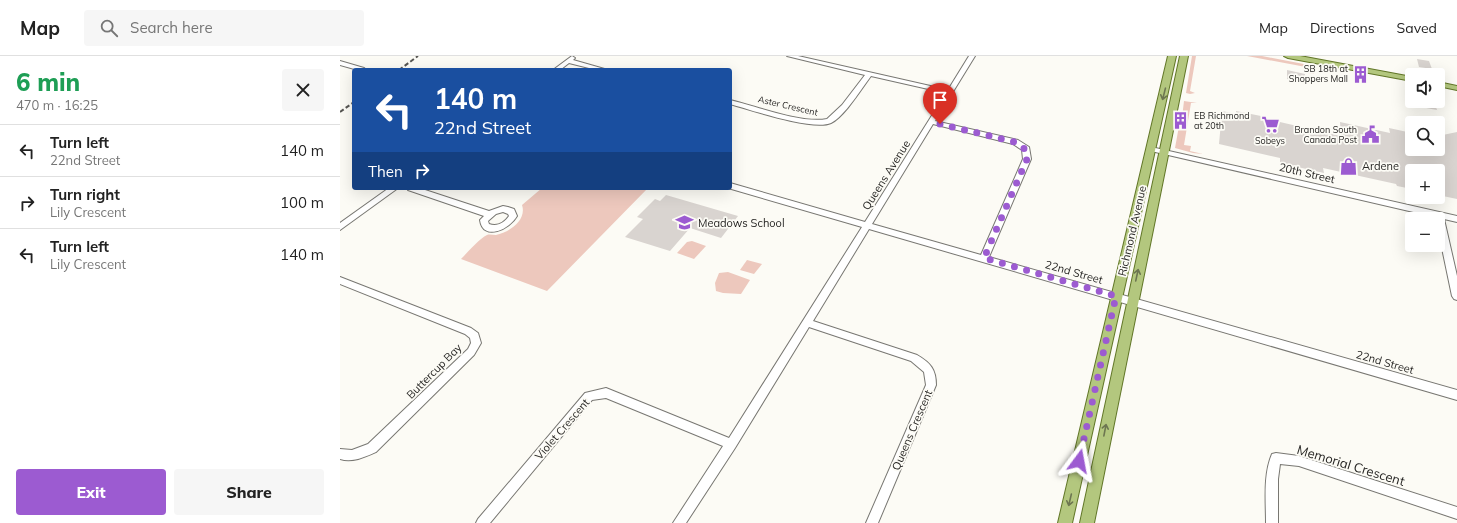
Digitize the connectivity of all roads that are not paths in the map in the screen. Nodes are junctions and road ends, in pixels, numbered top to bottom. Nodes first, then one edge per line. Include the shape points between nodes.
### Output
1 (574, 56) edge
2 (790, 56) edge
3 (972, 56) edge
4 (1172, 56) edge
5 (1288, 56) edge
6 (1318, 56) edge
7 (1184, 58) edge
8 (568, 61) junction
9 (340, 63) edge
10 (356, 68) edge
11 (559, 68) edge
12 (597, 68) edge
13 (1405, 72) edge
14 (869, 74) junction
15 (1405, 78) edge
16 (1445, 79) edge
17 (1457, 81) edge
18 (1445, 85) edge
19 (1457, 88) edge
20 (950, 92) junction
21 (732, 103) edge
22 (932, 122) junction
23 (1151, 149) junction
24 (1163, 152) junction
25 (732, 187) edge
26 (391, 190) edge
27 (417, 190) edge
28 (1426, 212) edge
29 (488, 214) dead end
30 (1445, 216) edge
31 (1457, 219) edge
32 (868, 225) junction
33 (340, 227) edge
34 (1445, 236) edge
35 (984, 258) junction
36 (1453, 263) edge
37 (340, 280) edge
38 (1116, 296) junction
39 (1457, 296) edge
40 (1132, 301) junction
41 (807, 323) junction
42 (1457, 395) edge
43 (732, 444) junction
44 (340, 454) edge
45 (1457, 513) edge
46 (482, 523) edge
47 (679, 523) edge
48 (872, 523) edge
49 (1065, 523) edge
50 (1087, 523) edge
51 (1272, 523) edge

1 - 8 street
2 - 14 street
3 - 20 street, Queens Avenue
4 -> 23 main road, Richmond Avenue
5 - 15 main road
6 - 13 main road
7 - 24 main road, Richmond Avenue
8 - 11 street
8 - 12 street
9 - 10 street
14 - 20 street
14 - 21 street, Aster Crescent via 828,122 804,121
16 - 17 main road
18 - 19 main road
20 - 22 street, Queens Avenue
22 - 32 street, Queens Avenue
22 - 35 street via 1015,142 1026,150 1027,159
23 - 24 street, 20th Street
23 - 38 main road, Richmond Avenue
24 - 28 street, 20th Street
40 -> 24 main road, Richmond Avenue
25 - 32 street, 22nd Street
26 - 33 street
27 - 29 street
30 - 31 street, 20th Street
32 - 35 street, 22nd Street
32 - 41 street
34 - 36 street
35 - 38 street, 22nd Street
36 - 39 street
37 - 44 street, Buttercup Bay via 468,331 475,336 476,342 471,352 372,448 360,453
38 - 40 street, 22nd Street
38 -> 49 main road, Richmond Avenue
40 - 42 street, 22nd Street
50 -> 40 main road, Richmond Avenue
41 - 43 street
41 - 48 street, Queens Crescent via 914,358 926,365 931,375 931,385
43 - 46 street, Violet Crescent via 606,393 589,396
43 - 47 street
45 - 51 street, Memorial Crescent via 1299,460 1276,458 1272,479

